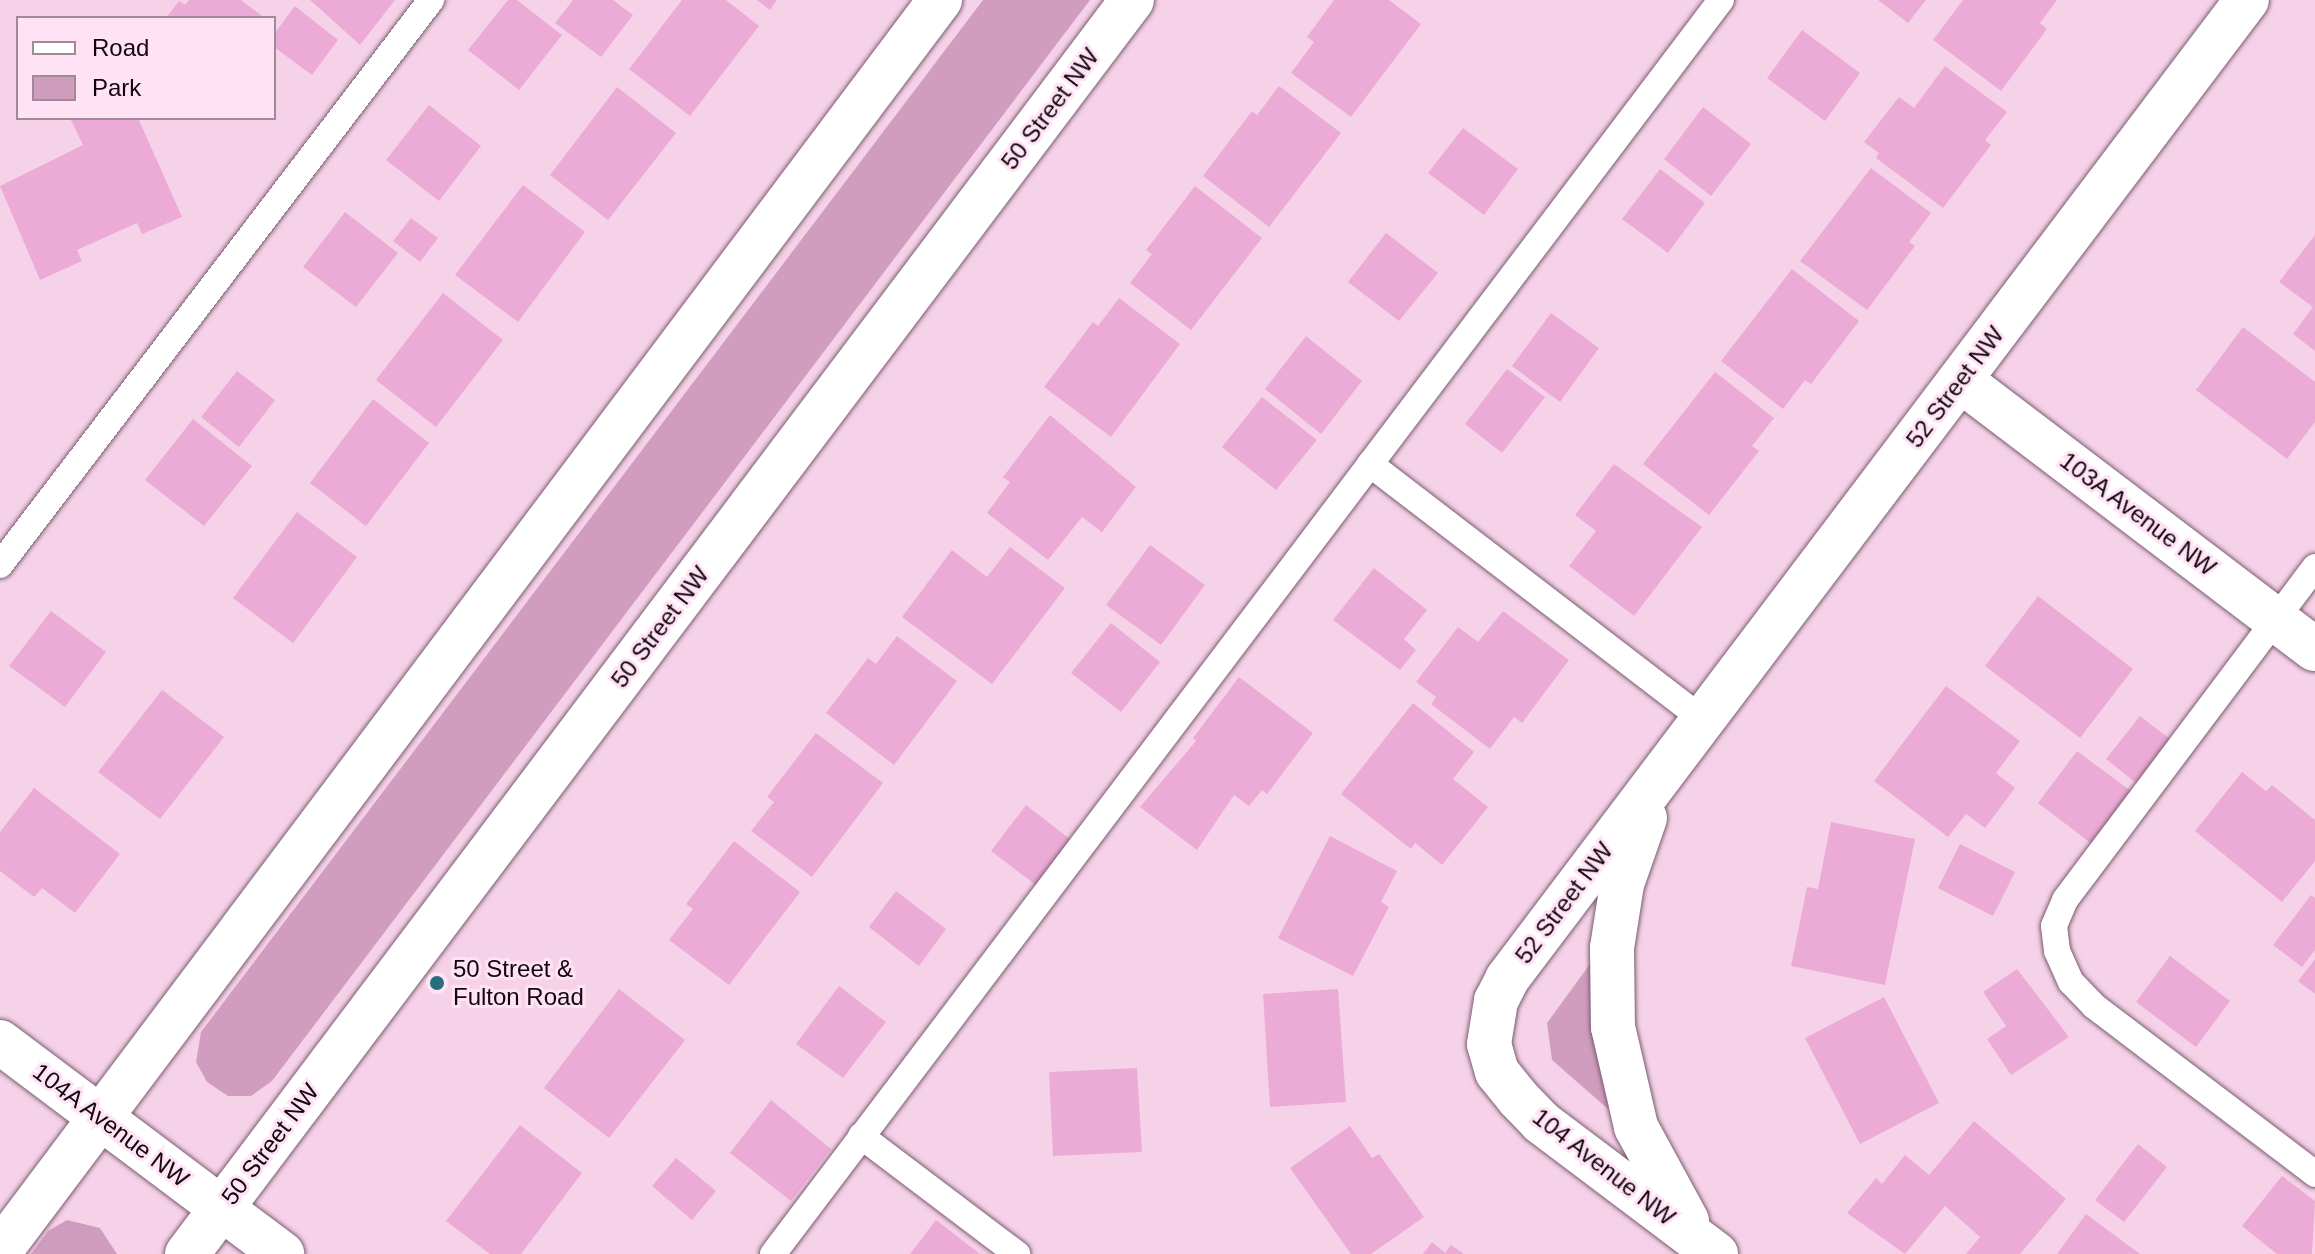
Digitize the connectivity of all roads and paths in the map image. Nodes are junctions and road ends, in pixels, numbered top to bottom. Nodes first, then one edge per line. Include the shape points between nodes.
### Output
1 (431, 0) edge
2 (940, 0) edge
3 (1132, 0) edge
4 (1721, 0) edge
5 (2247, 0) edge
6 (1960, 380) junction
7 (1370, 464) junction
8 (4, 553) edge
9 (2315, 567) edge
10 (2276, 619) junction
11 (2315, 649) edge
12 (1704, 720) junction
13 (1664, 773) junction
14 (1613, 1027) joint
15 (0, 1042) edge
16 (1489, 1044) joint
17 (99, 1117) junction
18 (861, 1136) junction
19 (2315, 1174) edge
20 (222, 1208) junction
21 (1709, 1248) edge
22 (0, 1251) edge
23 (187, 1254) edge
24 (282, 1254) edge
25 (773, 1254) edge
26 (1017, 1254) edge

1 - 8 lane
2 - 17 main road
3 - 20 main road, 50 Street NW
4 - 7 lane
5 - 6 main road, 52 Street NW
6 - 10 main road, 103A Avenue NW
6 - 12 main road, 52 Street NW
7 - 12 lane
7 - 18 lane
9 - 10 lane
10 - 11 main road, 103A Avenue NW
10 - 19 lane via 2065,900 2054,926 2057,951 2071,982 2094,1006
12 - 13 main road, 52 Street NW
13 - 14 main road, 52 Street NW via 1622,884 1612,948
13 - 16 main road, 52 Street NW via 1507,979 1496,1001
14 - 21 main road, 104 Avenue NW via 1636,1127 1661,1181
15 - 17 main road, 104A Avenue NW
16 - 21 main road, 104 Avenue NW via 1497,1072 1541,1122
17 - 20 main road, 104A Avenue NW
17 - 22 main road
18 - 25 lane
18 - 26 lane
20 - 23 main road, 50 Street NW
20 - 24 main road, 104A Avenue NW

